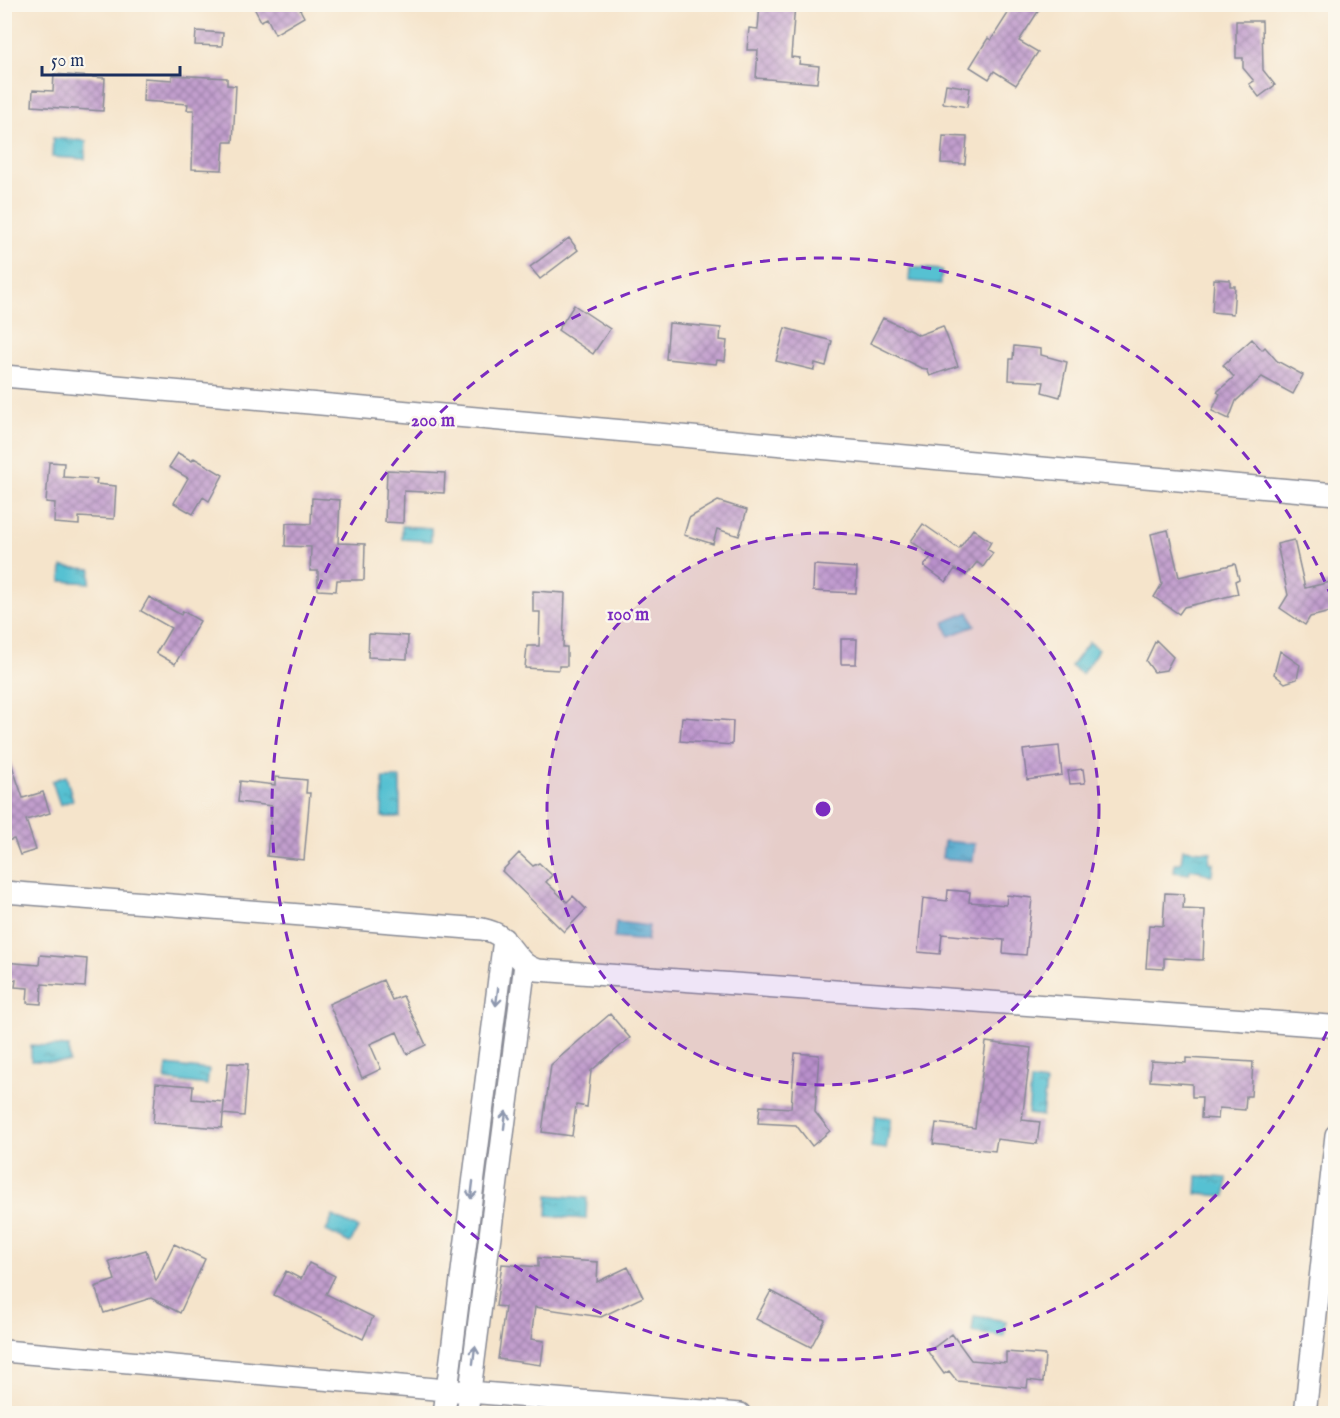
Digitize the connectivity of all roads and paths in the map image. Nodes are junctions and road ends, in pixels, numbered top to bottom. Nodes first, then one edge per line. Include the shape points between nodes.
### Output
1 (4, 376) edge
2 (1335, 494) edge
3 (4, 892) edge
4 (504, 939) junction
5 (525, 964) junction
6 (1335, 1029) edge
7 (1335, 1135) edge
8 (4, 1351) edge
9 (447, 1390) junction
10 (470, 1392) junction
11 (444, 1413) edge
12 (467, 1413) edge
13 (740, 1413) edge
14 (1305, 1413) edge

1 - 2 street
3 - 4 street via 482,929
4 - 5 street
4 -> 9 street
5 - 6 street via 537,970
10 -> 5 street
7 - 14 street
8 - 9 street
9 - 10 street
9 - 11 street
10 - 12 street
10 - 13 street

